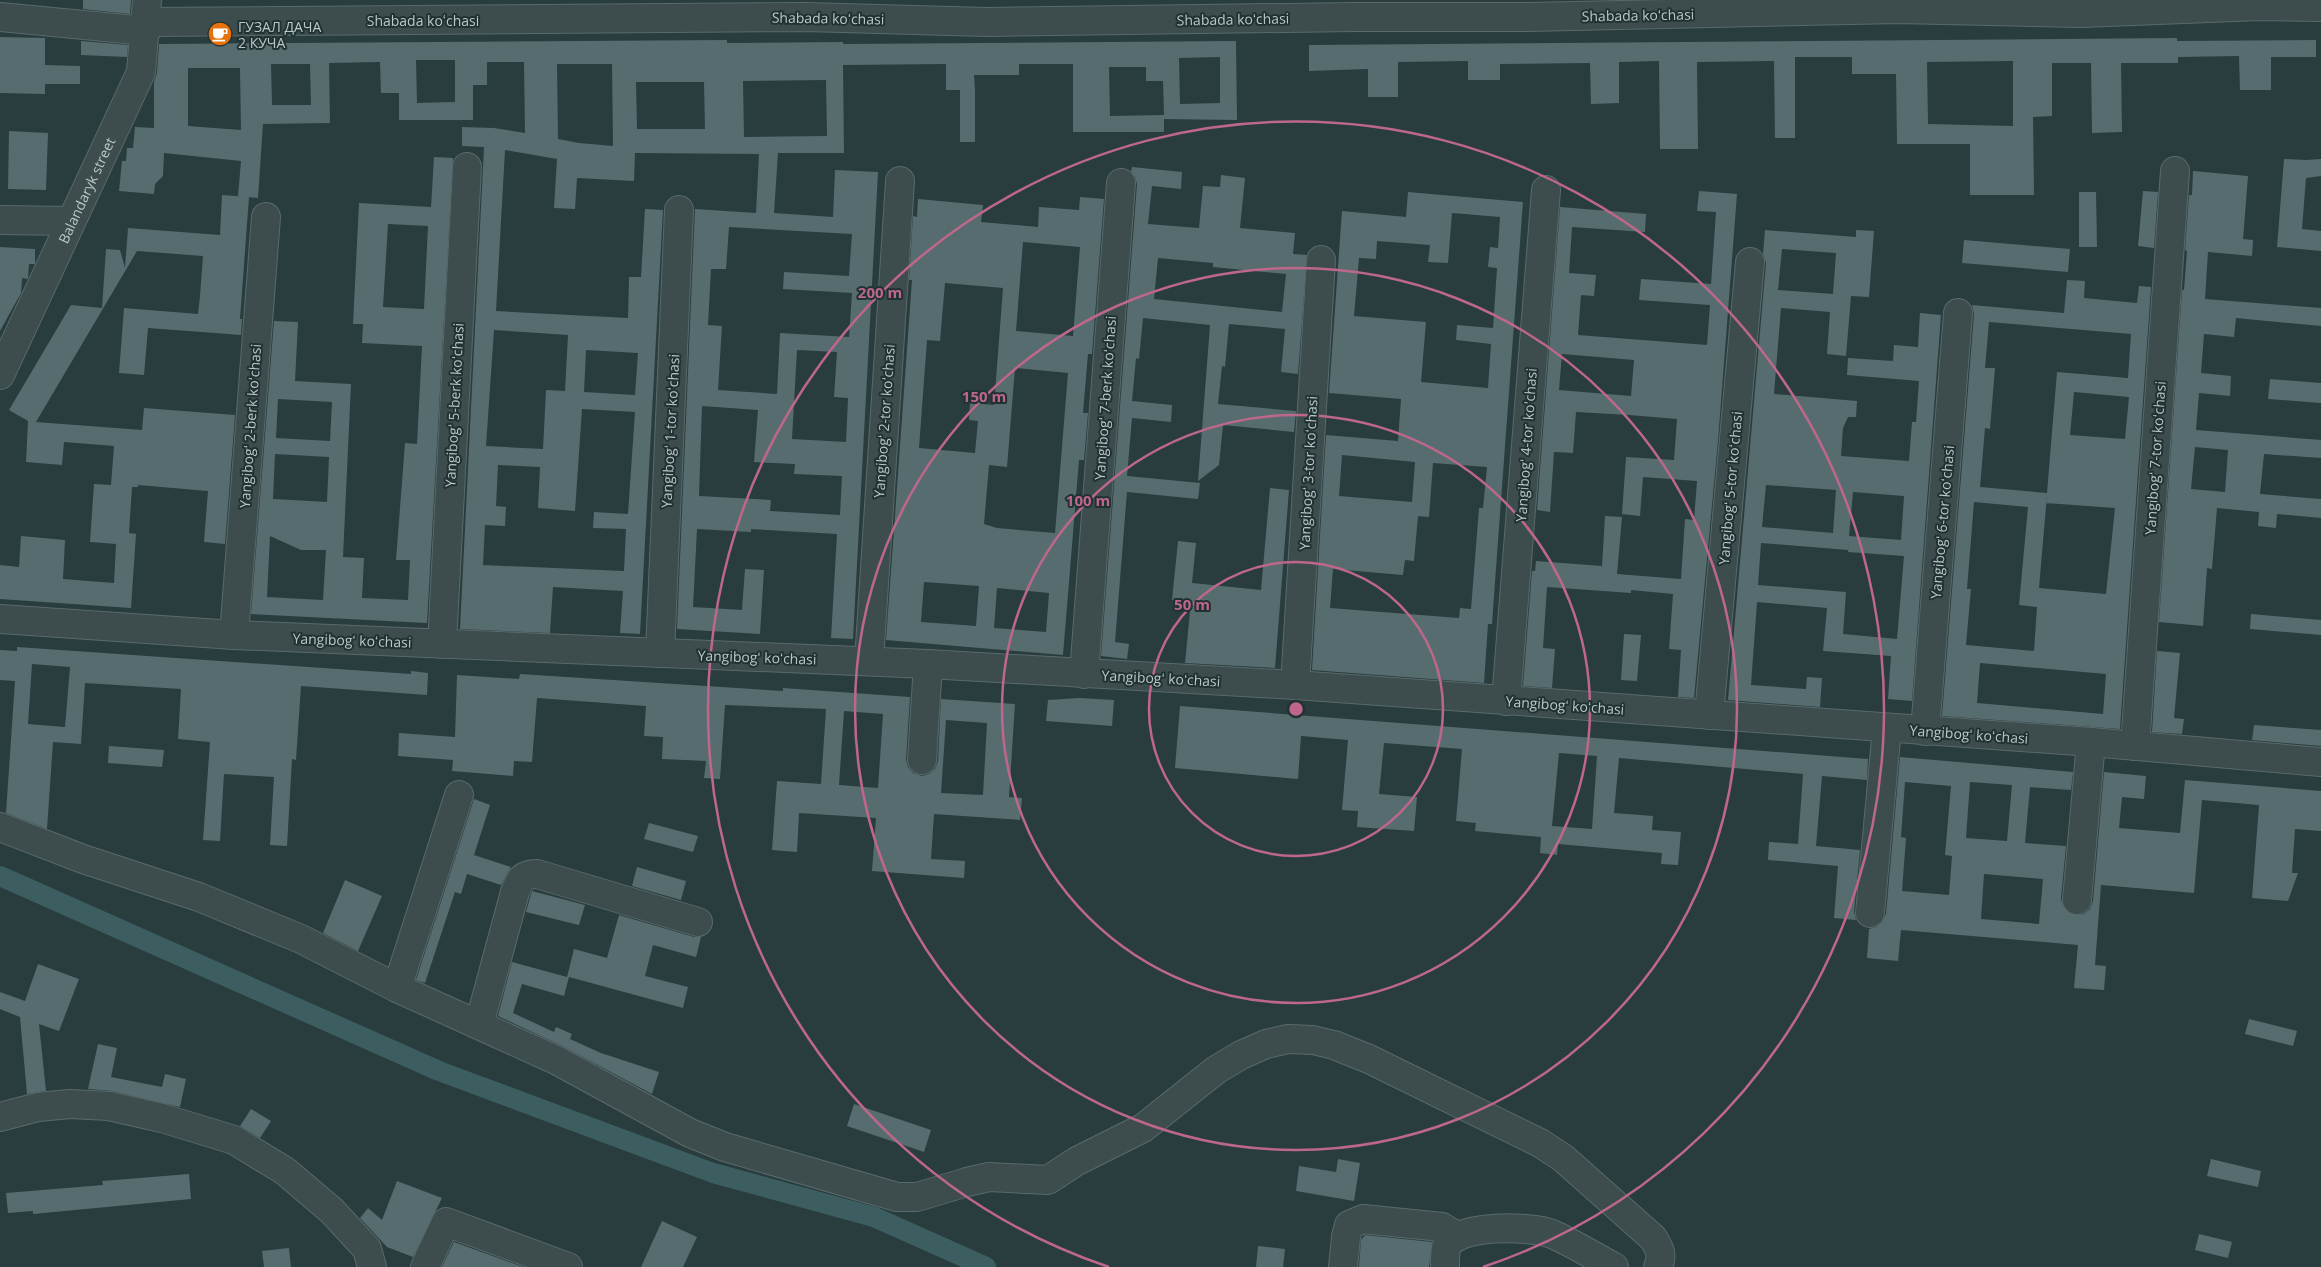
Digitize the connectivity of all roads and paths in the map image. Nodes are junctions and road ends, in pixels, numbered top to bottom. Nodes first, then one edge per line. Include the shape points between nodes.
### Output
1 (2260, 3) edge
2 (1898, 5) edge
3 (1709, 7) edge
4 (2082, 7) edge
5 (2321, 7) edge
6 (806, 8) edge
7 (1354, 8) edge
8 (1528, 8) edge
9 (625, 9) edge
10 (433, 10) edge
11 (1162, 10) edge
12 (987, 11) edge
13 (0, 17) edge
14 (146, 17) edge
15 (467, 167) dead end
16 (2175, 171) dead end
17 (900, 180) dead end
18 (1121, 183) dead end
19 (1546, 190) dead end
20 (679, 210) dead end
21 (266, 216) dead end
22 (0, 220) edge
23 (72, 221) junction
24 (1321, 260) dead end
25 (1750, 262) dead end
26 (1958, 313) dead end
27 (0, 374) edge
28 (0, 619) edge
29 (234, 635) junction
30 (442, 644) junction
31 (660, 653) junction
32 (868, 662) junction
33 (928, 664) junction
34 (1084, 674) junction
35 (1295, 685) junction
36 (1506, 701) junction
37 (1709, 715) junction
38 (1887, 728) junction
39 (1925, 731) junction
40 (2091, 742) junction
41 (2135, 746) junction
42 (922, 760) dead end
43 (2321, 762) edge
44 (459, 795) dead end
45 (0, 827) edge
46 (2077, 900) dead end
47 (1870, 913) dead end
48 (698, 922) dead end
49 (397, 988) junction
50 (478, 1025) junction
51 (0, 1117) edge
52 (1457, 1236) junction
53 (372, 1267) edge
54 (425, 1267) edge
55 (568, 1267) edge
56 (1343, 1267) edge
57 (1445, 1267) edge
58 (1614, 1267) edge
59 (1658, 1267) edge

1 - 4 street, Shabada koʻchasi
1 - 5 street, Shabada koʻchasi
2 - 3 street, Shabada koʻchasi
2 - 4 street, Shabada koʻchasi
3 - 8 street, Shabada koʻchasi
6 - 9 street, Shabada koʻchasi
6 - 12 street, Shabada koʻchasi
7 - 8 street, Shabada koʻchasi
7 - 11 street, Shabada koʻchasi
9 - 10 street, Shabada koʻchasi
10 - 14 street, Shabada koʻchasi
11 - 12 street, Shabada koʻchasi
13 - 14 street, Shabada koʻchasi
14 - 23 street, Balandaryk street via 141,72
15 - 30 street, Yangibogʻ 5-berk koʻchasi
16 - 41 street, Yangibogʻ 7-tor koʻchasi
17 - 32 street, Yangibogʻ 2-tor koʻchasi
18 - 34 street, Yangibogʻ 7-berk koʻchasi
19 - 36 street, Yangibogʻ 4-tor koʻchasi
20 - 31 street, Yangibogʻ 1-tor koʻchasi
21 - 29 street, Yangibogʻ 2-berk koʻchasi
22 - 23 street
23 - 27 street, Balandaryk street
24 - 35 street, Yangibogʻ 3-tor koʻchasi
25 - 37 street, Yangibogʻ 5-tor koʻchasi
26 - 39 street, Yangibogʻ 6-tor koʻchasi
28 - 29 street, Yangibogʻ koʻchasi
29 - 30 street, Yangibogʻ koʻchasi
30 - 31 street, Yangibogʻ koʻchasi
31 - 32 street, Yangibogʻ koʻchasi
32 - 33 street, Yangibogʻ koʻchasi
33 - 34 street, Yangibogʻ koʻchasi
33 - 42 street
34 - 35 street, Yangibogʻ koʻchasi
35 - 36 street, Yangibogʻ koʻchasi
36 - 37 street, Yangibogʻ koʻchasi
37 - 38 street, Yangibogʻ koʻchasi
38 - 39 street, Yangibogʻ koʻchasi
38 - 47 street
39 - 40 street, Yangibogʻ koʻchasi
40 - 41 street, Yangibogʻ koʻchasi
40 - 46 street
41 - 43 street, Yangibogʻ koʻchasi
44 - 49 street
45 - 49 street via 83,859 199,896 300,939
48 - 50 street via 537,874 527,874 521,878 515,892
49 - 50 street
50 - 59 street via 556,1060 690,1133 725,1147 897,1197 917,1197 989,1177 1048,1180 1077,1161 1143,1128 1216,1070 1241,1055 1288,1039 1313,1040 1369,1059 1540,1143 1563,1158 1654,1238 1660,1251
51 - 53 street via 38,1107 70,1104 108,1106 234,1140 285,1172 332,1211 367,1250
52 - 56 street via 1442,1227 1363,1219 1349,1225
52 - 57 street via 1446,1247
52 - 58 street via 1477,1230 1517,1228 1550,1234
54 - 55 street via 446,1222

